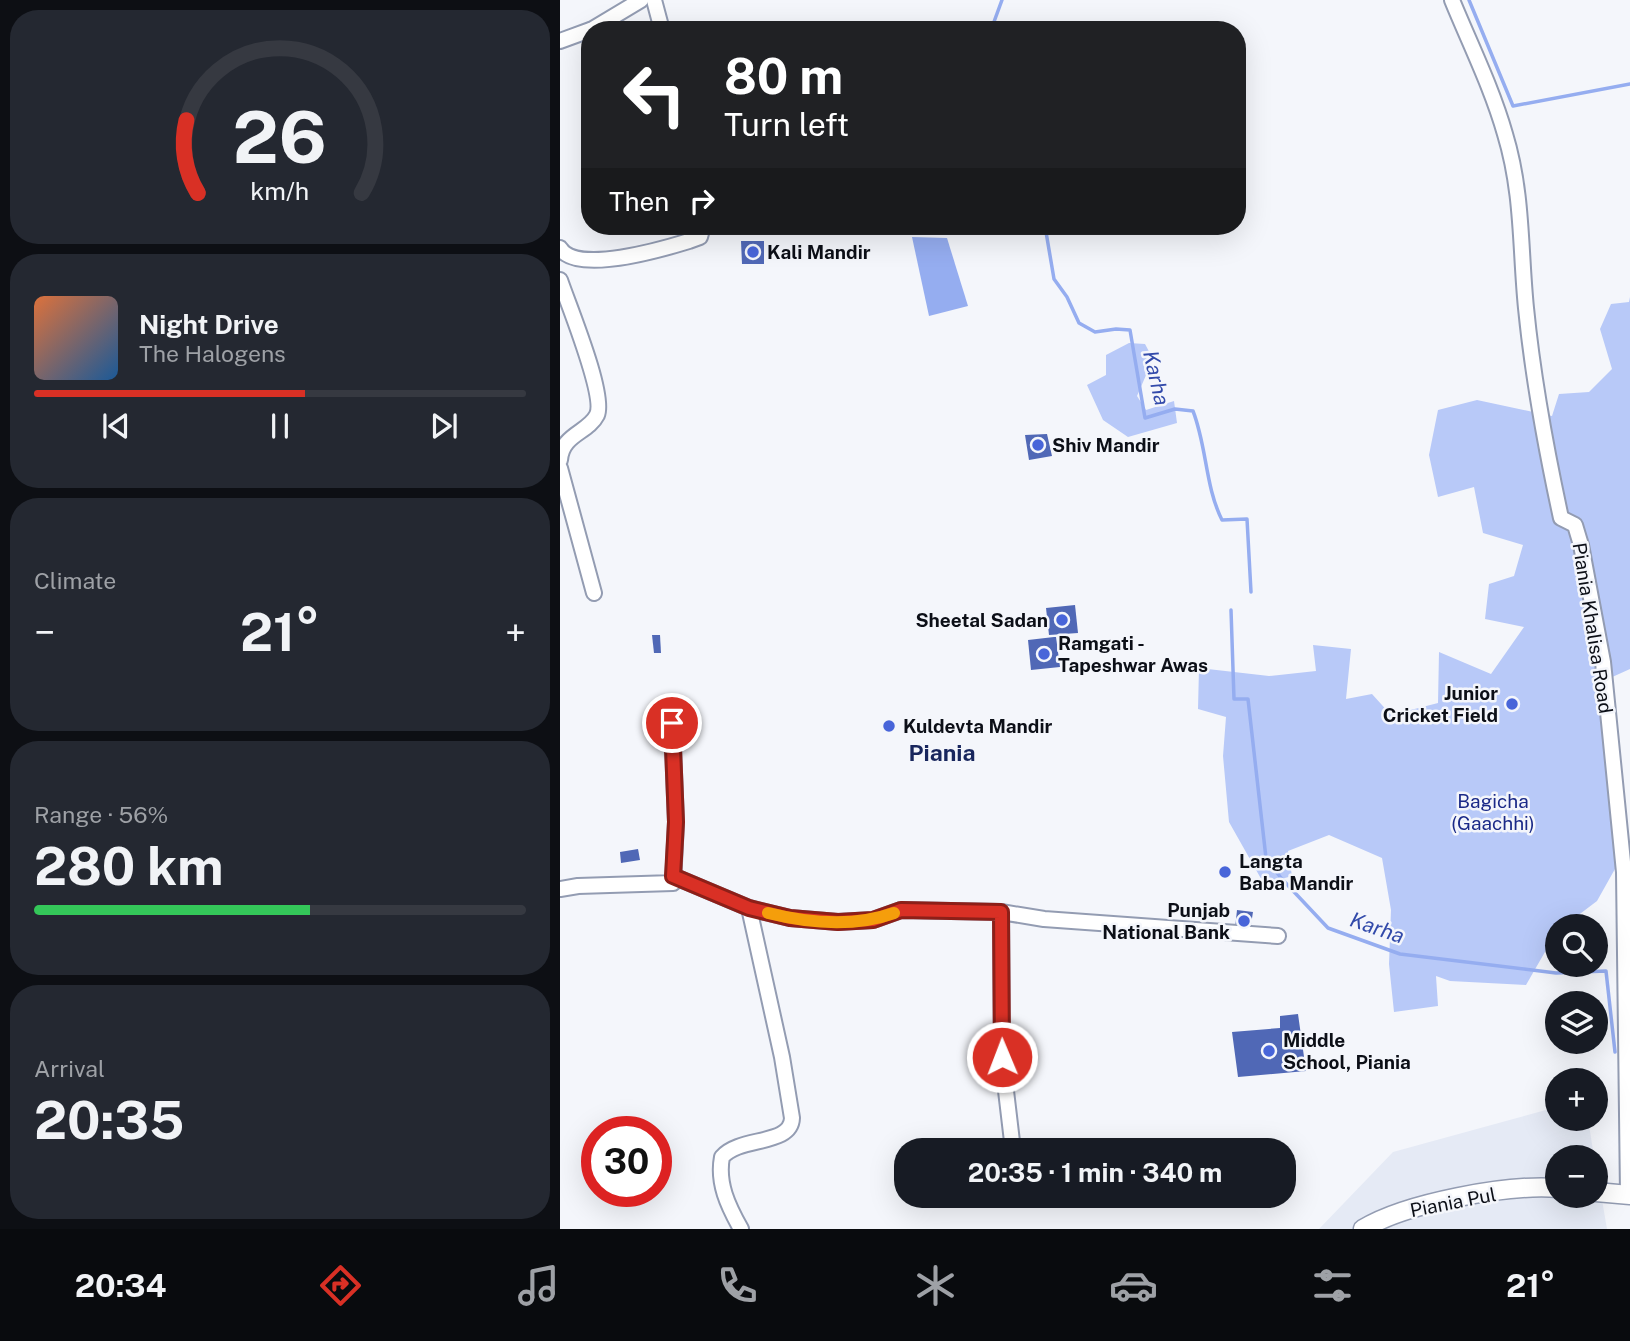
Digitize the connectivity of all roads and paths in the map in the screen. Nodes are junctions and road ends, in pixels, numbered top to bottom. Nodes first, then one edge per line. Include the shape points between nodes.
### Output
1 (641, 0) edge
2 (654, 0) edge
3 (1452, 0) edge
4 (605, 21) edge
5 (660, 21) edge
6 (581, 33) edge
7 (560, 41) edge
8 (701, 235) edge
9 (560, 254) edge
10 (560, 280) edge
11 (560, 460) edge
12 (560, 468) edge
13 (594, 593) dead end
14 (672, 723) dead end
15 (673, 876) junction
16 (560, 889) edge
17 (749, 908) junction
18 (1001, 912) junction
19 (1278, 936) dead end
20 (1012, 1138) edge
21 (1545, 1189) edge
22 (1608, 1193) edge
23 (1629, 1195) edge
24 (741, 1229) edge
25 (1363, 1229) edge

1 - 4 street
2 - 5 street
3 - 23 street, Piania Khalisa Road via 1505,134 1519,203 1526,307 1551,469 1561,519 1575,525 1581,545 1603,662 1624,872
6 - 7 street
8 - 9 street via 599,260
10 - 11 street via 591,371 598,412 570,438
12 - 13 street
14 - 15 street
15 - 16 street via 673,883
15 - 17 street
17 - 18 street via 790,918 838,922 873,920 901,910
17 - 24 street via 792,1125 786,1133 738,1145 722,1157 724,1195
18 - 19 street
18 - 20 street via 1002,1057
21 - 25 main road, Piania Pul via 1415,1206
22 - 23 main road

